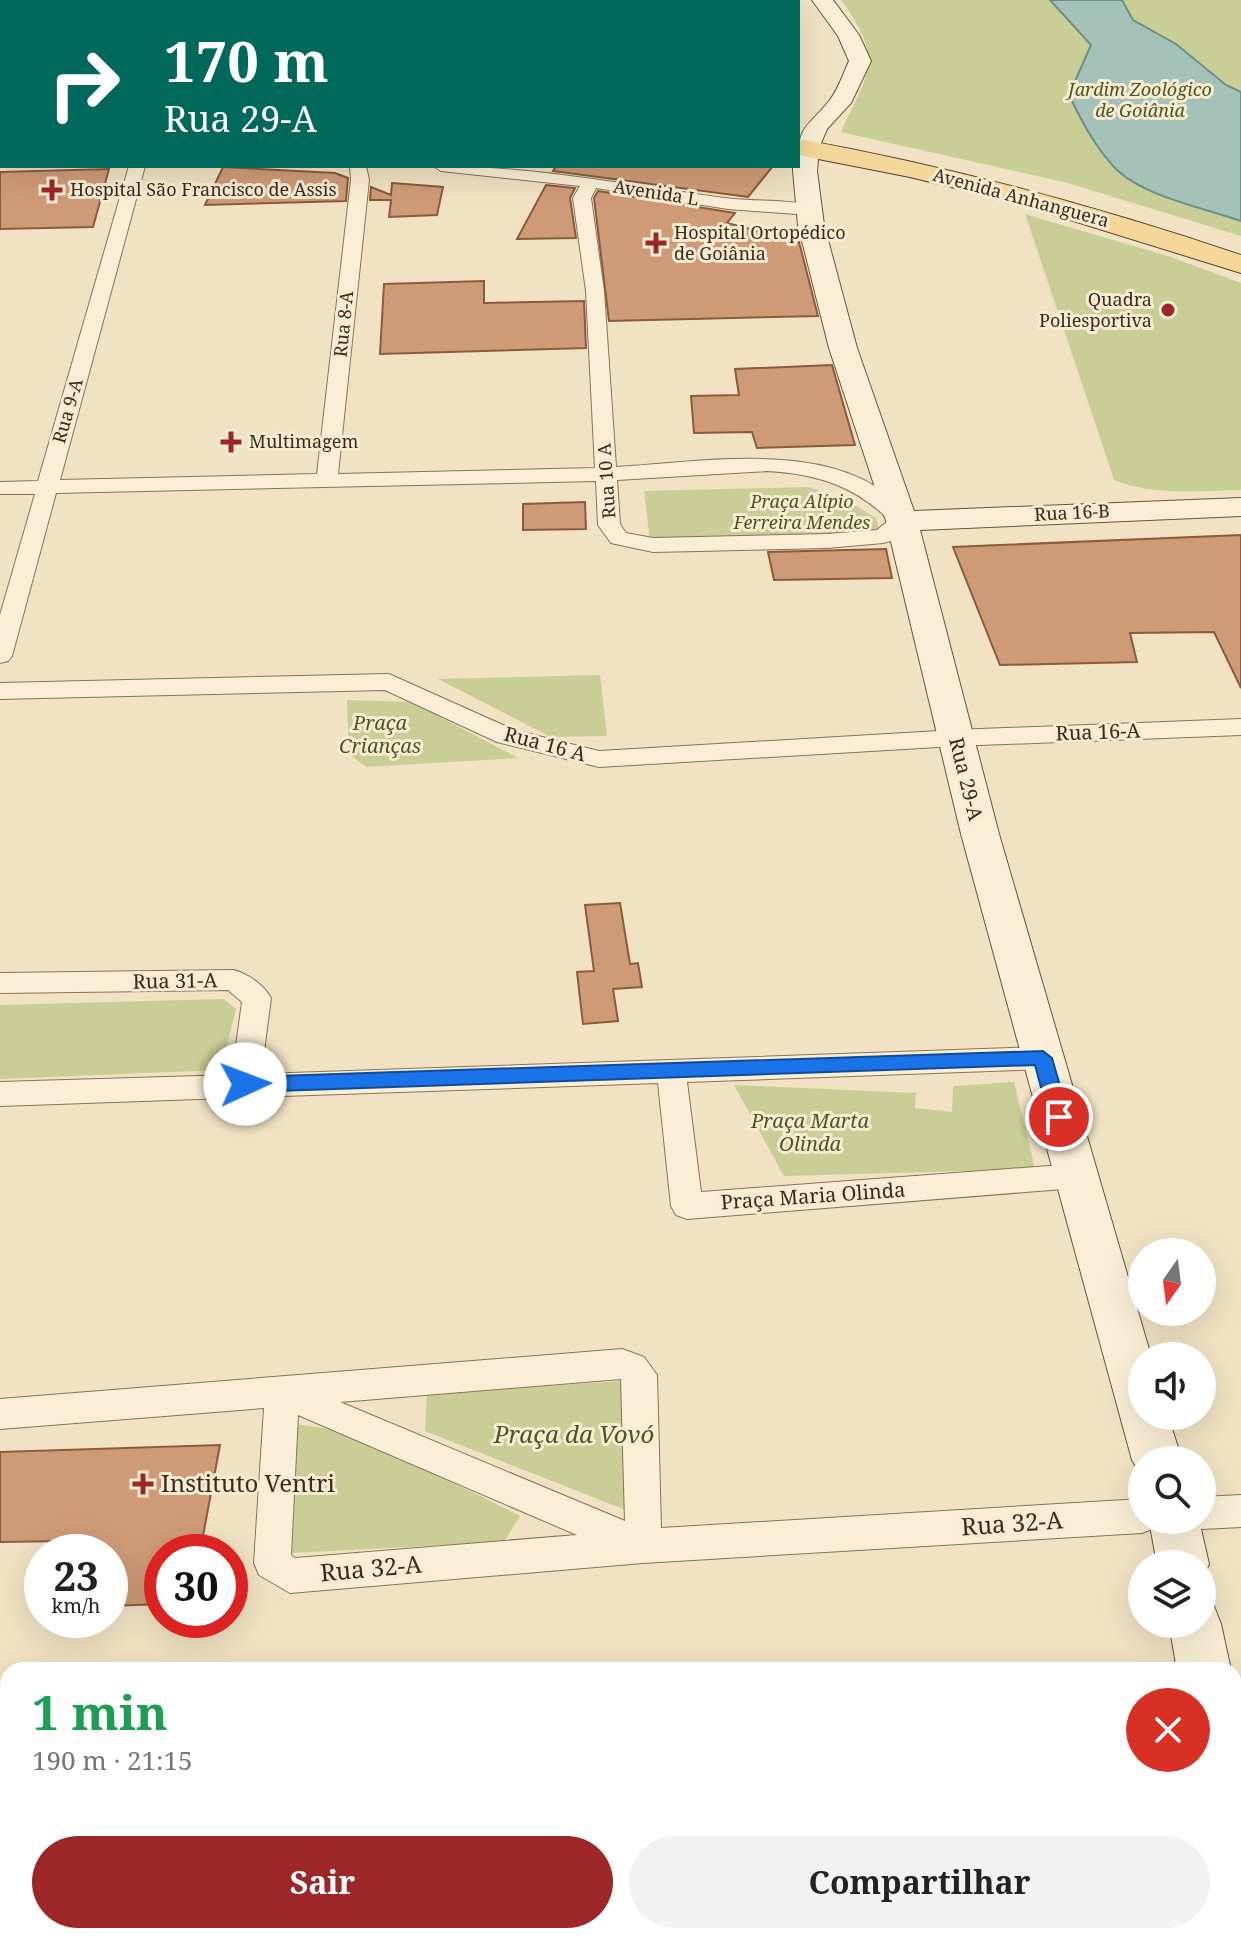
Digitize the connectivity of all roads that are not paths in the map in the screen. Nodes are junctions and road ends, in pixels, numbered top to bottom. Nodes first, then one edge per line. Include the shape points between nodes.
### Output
1 (822, 0) edge
2 (804, 139) edge
3 (136, 168) edge
4 (358, 168) edge
5 (460, 168) edge
6 (591, 182) junction
7 (811, 218) junction
8 (1241, 245) edge
9 (1241, 264) edge
10 (605, 474) junction
11 (327, 481) junction
12 (47, 487) junction
13 (0, 488) edge
14 (1241, 507) edge
15 (902, 521) junction
16 (0, 656) edge
17 (0, 691) edge
18 (1241, 727) edge
19 (955, 738) junction
20 (0, 983) edge
21 (1043, 1058) junction
22 (671, 1070) junction
23 (245, 1084) junction
24 (0, 1094) edge
25 (1076, 1176) junction
26 (1128, 1359) edge
27 (282, 1393) junction
28 (0, 1414) edge
29 (1241, 1511) edge
30 (1216, 1512) edge
31 (1128, 1517) edge
32 (643, 1546) junction
33 (1198, 1638) edge
34 (1202, 1662) edge

1 - 2 street via 860,61 840,103
2 - 7 street, Rua 29-A
2 - 8 main road, Avenida Anhanguera via 1058,187
2 - 9 main road, Avenida Anhanguera via 1136,228
3 - 12 street, Rua 9-A
4 - 11 street, Rua 8-A
5 - 6 street, Avenida L
6 - 7 street, Avenida L
6 - 10 street, Rua 10 A via 582,198 595,291
7 - 15 street, Rua 29-A via 843,348
10 - 11 street
10 - 15 street via 805,467 863,488
10 - 15 street, Rua 10 A via 609,525 619,538 634,543 855,539 883,536
11 - 12 street
12 - 13 street
12 - 16 street, Rua 9-A
14 - 15 street, Rua 16-B
15 - 19 street, Rua 29-A
17 - 19 street, Rua 16 A via 389,682 506,736 599,759
18 - 19 street, Rua 16-A
19 - 21 street, Rua 29-A
20 - 23 street, Rua 31-A via 234,980 257,998
21 - 22 street
21 - 25 street, Rua 29-A
22 - 23 street
22 - 25 street, Praça Maria Olinda via 687,1206
23 - 24 street
25 - 26 street, Rua 29-A
27 - 28 street, Rua 32-A
27 - 32 street, Rua 32-A
27 - 32 street, Rua 32-A via 632,1367 640,1375
27 - 32 street, Rua 32-A via 272,1563 290,1576
29 - 30 street
31 - 32 street, Rua 32-A
33 - 34 street

